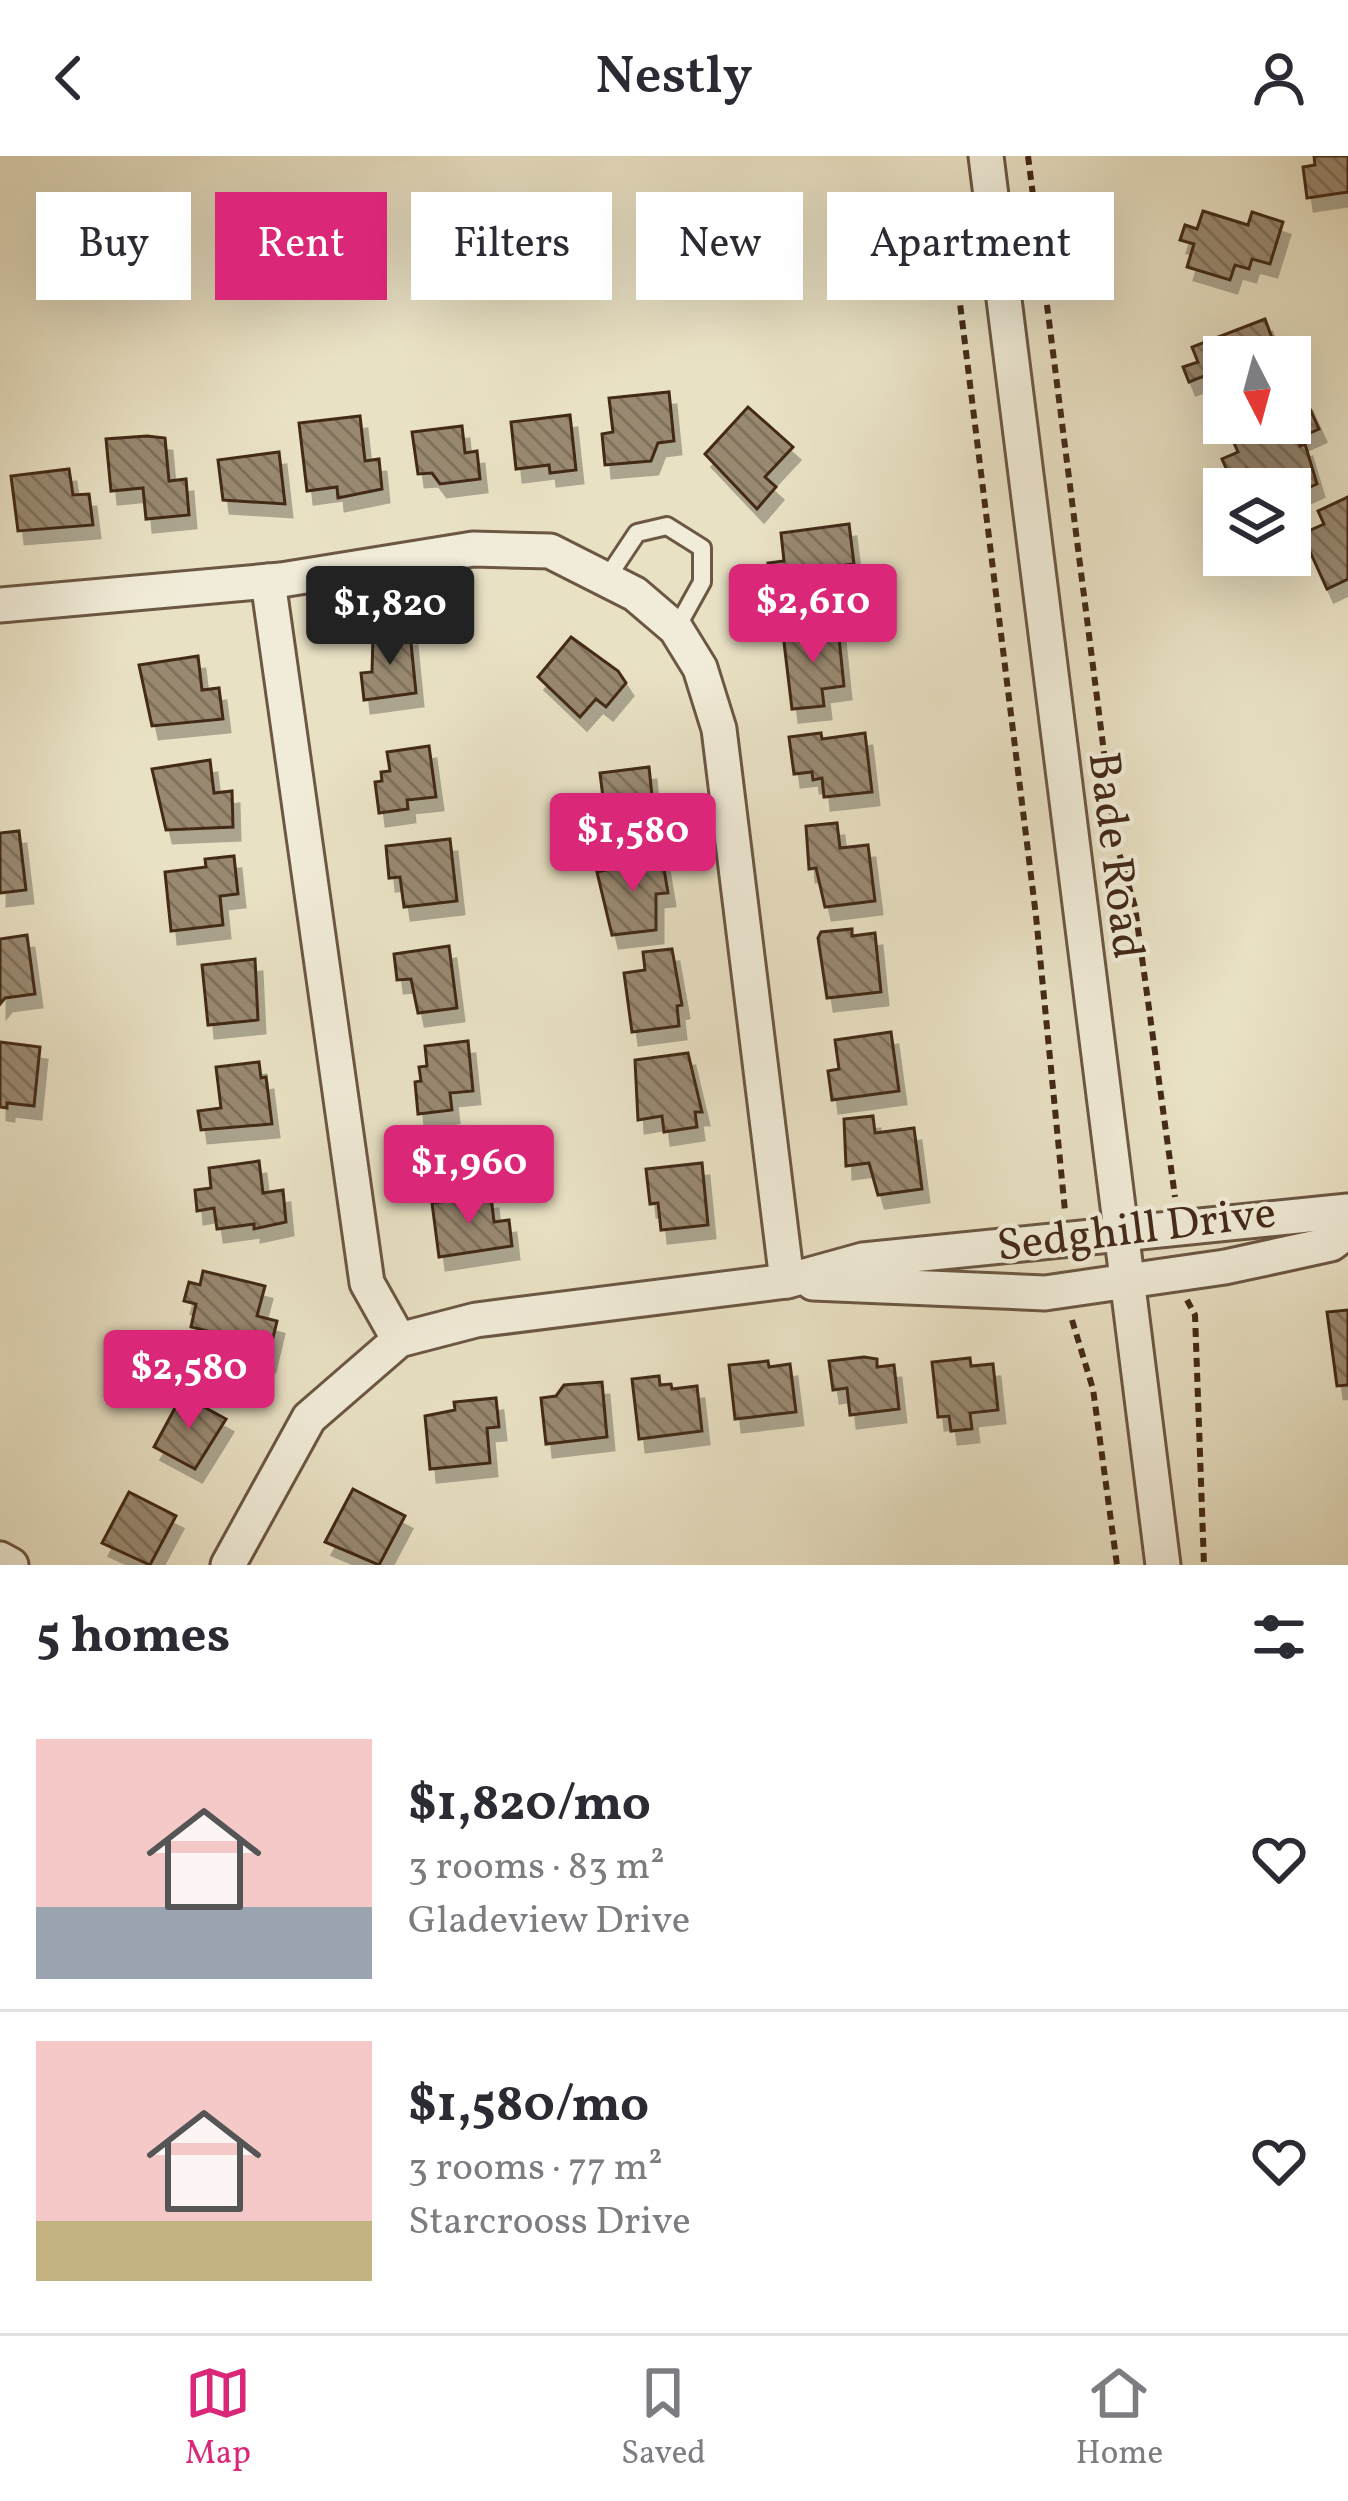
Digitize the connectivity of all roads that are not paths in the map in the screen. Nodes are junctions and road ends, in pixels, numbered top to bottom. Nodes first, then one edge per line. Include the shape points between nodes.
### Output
1 (986, 156) edge
2 (607, 578) junction
3 (268, 581) junction
4 (0, 605) edge
5 (676, 629) junction
6 (1348, 1211) edge
7 (1348, 1232) edge
8 (1120, 1238) junction
9 (787, 1281) junction
10 (1126, 1283) junction
11 (399, 1340) junction
12 (0, 1559) edge
13 (10, 1565) edge
14 (228, 1565) edge
15 (1163, 1565) edge

1 - 8 street, Bade Road
2 - 3 street via 550,551 473,549
2 - 5 street
2 - 5 lane via 637,533 667,526 702,548 702,583
3 - 4 street
3 - 11 street via 367,1283
5 - 9 street via 700,668 719,729
6 - 8 street, Sedghill Drive
7 - 10 street, Sedghill Drive via 1331,1244
8 - 9 street, Sedghill Drive via 863,1260
8 - 10 street, Bade Road
9 - 10 street, Sedghill Drive via 1045,1293
9 - 11 street, Sedghill Drive via 476,1320
10 - 15 street, Bade Road
11 - 14 street via 309,1418
12 - 13 street

